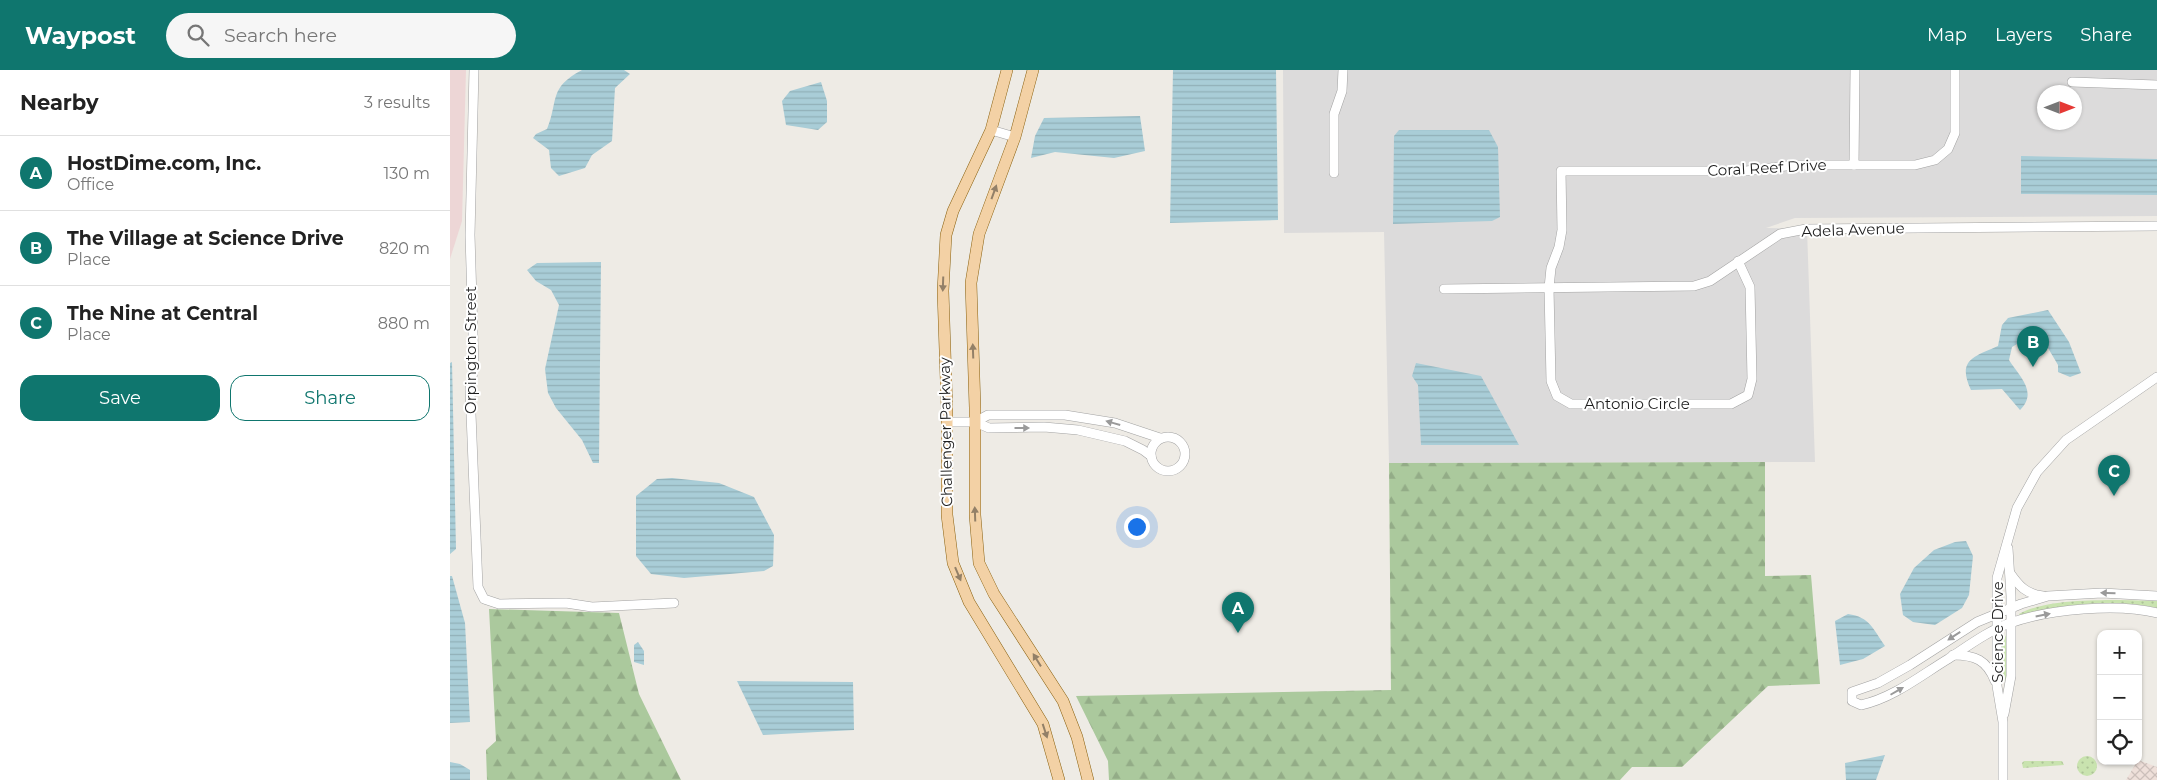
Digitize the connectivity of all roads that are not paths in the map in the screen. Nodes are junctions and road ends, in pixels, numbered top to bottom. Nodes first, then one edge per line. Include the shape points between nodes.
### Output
1 (474, 70) edge
2 (1007, 70) edge
3 (1033, 70) edge
4 (1342, 70) edge
5 (1855, 70) edge
6 (1956, 70) edge
7 (2072, 82) dead end
8 (2157, 85) edge
9 (991, 130) junction
10 (1015, 137) junction
11 (1854, 165) junction
12 (1334, 173) dead end
13 (2157, 226) edge
14 (1562, 230) joint
15 (1738, 261) junction
16 (1549, 288) junction
17 (1444, 289) dead end
18 (2157, 377) edge
19 (947, 422) junction
20 (975, 422) junction
21 (1160, 438) junction
22 (1150, 456) junction
23 (2007, 542) junction
24 (2010, 572) junction
25 (2048, 596) junction
26 (2157, 596) edge
27 (674, 604) dead end
28 (2011, 607) junction
29 (1997, 613) junction
30 (2157, 613) edge
31 (2010, 623) junction
32 (1997, 629) junction
33 (1953, 655) junction
34 (1997, 686) junction
35 (2003, 722) junction
36 (1059, 780) edge
37 (1088, 780) edge
38 (2003, 780) edge

1 - 27 street, Orpington Street via 470,235 474,366 470,389 478,587 484,599 498,604 566,603 592,607
2 - 9 main road, Challenger Parkway
3 - 10 main road, Challenger Parkway
4 - 12 street via 1342,91 1334,114
5 - 11 street
6 - 11 street, Coral Reef Drive via 1955,133 1948,148 1935,160 1916,165
7 - 8 street
9 - 10 street
9 -> 19 main road, Challenger Parkway via 953,211 946,236 943,291
20 -> 10 main road, Challenger Parkway via 971,283 979,234
11 - 14 street, Coral Reef Drive via 1794,165 1746,171 1561,171
13 - 15 street, Adela Avenue via 1806,229 1780,234
14 - 16 street, Antonio Circle via 1550,268
15 - 16 street, Adela Avenue via 1710,281 1694,286
15 - 16 street, Antonio Circle via 1750,287 1752,379 1748,395 1731,404 1572,404 1558,396 1550,380
16 - 17 street, Adela Avenue
18 - 23 street, Science Drive via 2078,430 2052,454 2020,502
19 - 20 street
19 -> 36 main road, Challenger Parkway via 947,515 953,563 970,602 1043,724
21 -> 20 street via 1106,421 1065,415 988,415
20 -> 22 street via 989,428 1061,428 1099,434 1131,444
37 -> 20 main road, Challenger Parkway via 1077,737 1063,702 994,594 980,563 975,515
21 - 22 street via 1152,445
21 - 22 street via 1172,436 1181,442 1186,454 1182,464 1174,470 1165,471 1153,463
23 - 24 street, Science Drive
23 - 29 street, Science Drive via 1997,578
24 - 25 street via 2027,593
24 - 28 street, Science Drive
26 -> 25 street via 2102,593
25 - 28 street
28 - 29 street
28 - 31 street, Science Drive
29 - 32 street, Science Drive
29 -> 33 street via 1878,683 1852,692 1852,701 1861,705 1893,694
31 -> 30 street via 2102,608
31 - 32 street
31 - 35 street, Science Drive via 2011,676
32 - 33 street
32 - 34 street, Science Drive
33 - 34 street via 1967,655 1982,661 1991,670
34 - 35 street, Science Drive
35 - 38 street, Science Drive

